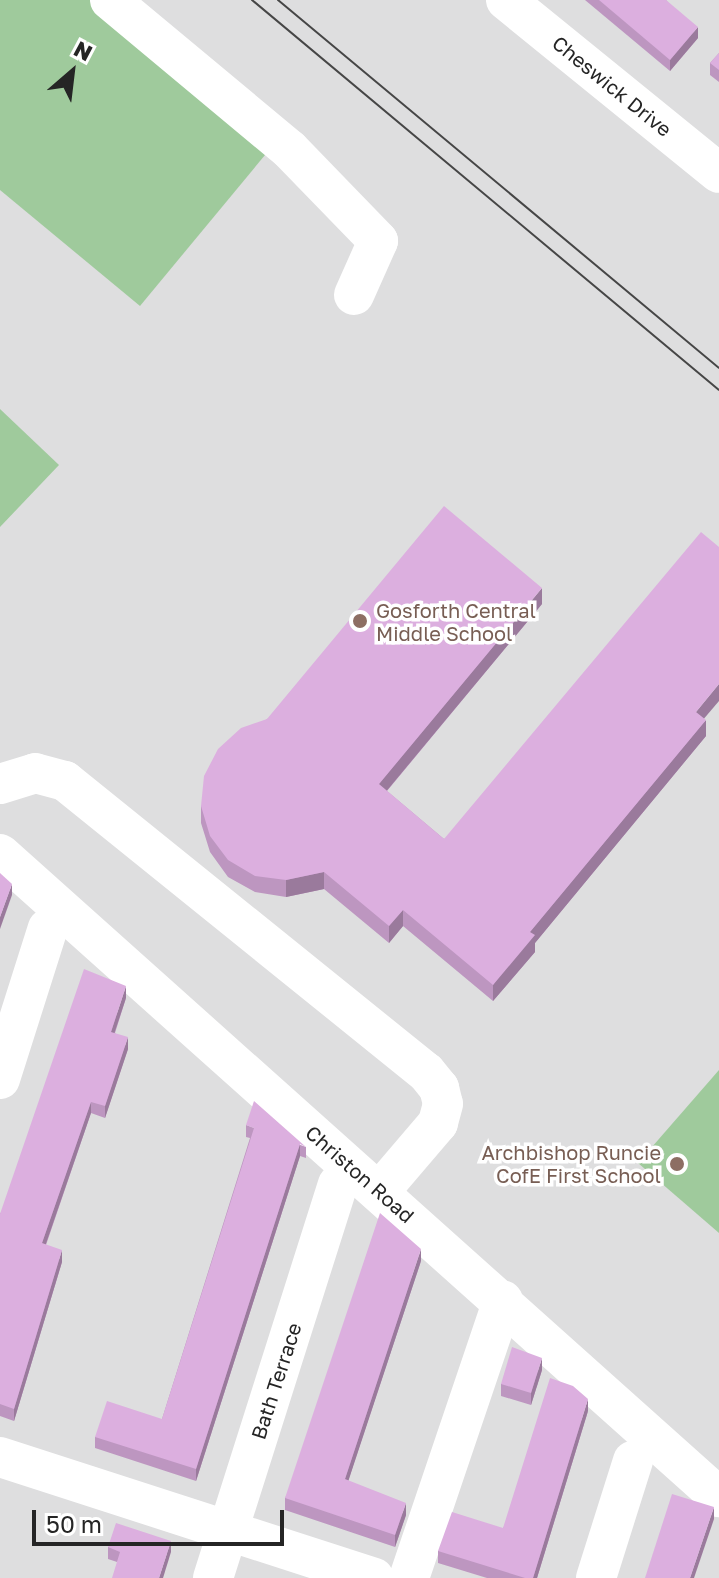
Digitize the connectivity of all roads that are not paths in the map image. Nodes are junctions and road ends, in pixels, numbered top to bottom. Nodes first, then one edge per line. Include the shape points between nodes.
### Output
1 (110, 0) edge
2 (506, 0) edge
3 (719, 173) edge
4 (354, 295) dead end
5 (0, 784) edge
6 (0, 854) edge
7 (48, 928) dead end
8 (0, 1079) edge
9 (338, 1184) dead end
10 (379, 1192) junction
11 (503, 1301) junction
12 (0, 1457) edge
13 (633, 1461) dead end
14 (719, 1497) edge
15 (228, 1531) junction
16 (213, 1578) edge
17 (374, 1578) edge
18 (409, 1578) edge
19 (596, 1578) edge

1 - 4 street via 289,149 378,241
2 - 3 street, Cheswick Drive
5 - 10 street via 35,773 65,781 426,1072 443,1104 438,1123
6 - 10 street, Christon Road
7 - 8 street
9 - 15 street, Bath Terrace
10 - 11 street, Christon Road
11 - 14 street, Christon Road
11 - 18 street
12 - 15 street
13 - 19 street
15 - 16 street, Bath Terrace
15 - 17 street

